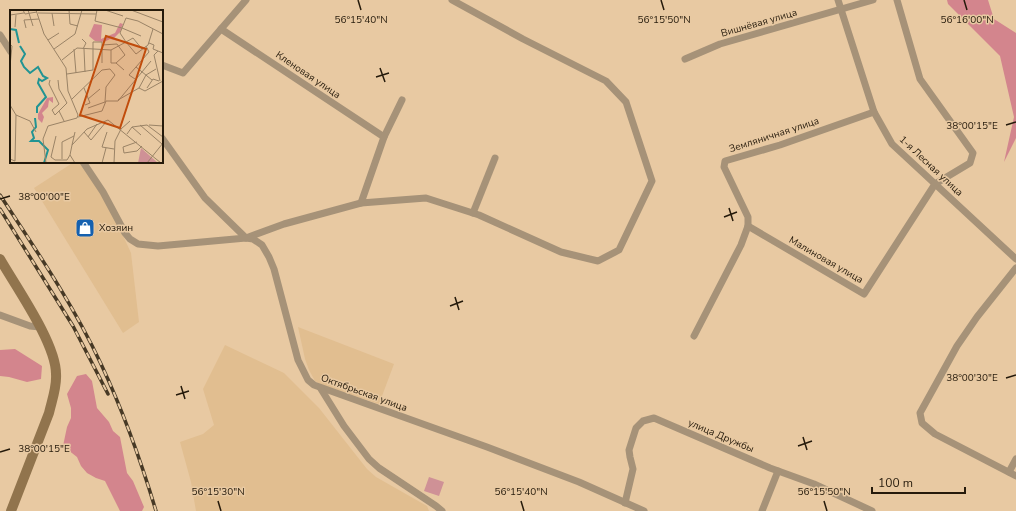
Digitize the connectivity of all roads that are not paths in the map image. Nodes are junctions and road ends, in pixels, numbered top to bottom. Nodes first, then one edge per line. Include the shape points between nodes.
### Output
1 (246, 0) edge
2 (452, 0) edge
3 (838, 0) edge
4 (873, 0) edge
5 (897, 0) edge
6 (841, 9) junction
7 (221, 29) junction
8 (0, 35) edge
9 (10, 50) edge
10 (685, 59) dead end
11 (163, 65) edge
12 (402, 100) dead end
13 (874, 112) junction
14 (384, 137) junction
15 (163, 139) edge
16 (495, 158) dead end
17 (85, 163) edge
18 (935, 184) junction
19 (361, 203) junction
20 (474, 213) junction
21 (748, 226) junction
22 (246, 238) junction
23 (0, 259) edge
24 (1016, 259) edge
25 (1016, 268) edge
26 (0, 315) edge
27 (40, 327) junction
28 (694, 336) dead end
29 (321, 389) junction
30 (1016, 459) edge
31 (778, 471) junction
32 (1009, 472) junction
33 (1016, 476) edge
34 (625, 503) junction
35 (11, 511) edge
36 (442, 511) edge
37 (644, 511) edge
38 (762, 511) edge
39 (872, 511) edge

1 - 7 street
2 - 20 street via 606,81 626,102 652,181 620,250 598,261 561,252
3 - 6 street, 1-я Лесная улица
4 - 6 street, Вишнёвая улица
5 - 18 street via 920,79 973,153 970,163
6 - 10 street, Вишнёвая улица via 720,44
6 - 13 street, 1-я Лесная улица
7 - 11 street via 183,73
7 - 14 street, Кленовая улица
8 - 9 street
12 - 14 street
13 - 18 street, 1-я Лесная улица via 892,144
13 - 21 street, Земляничная улица via 725,161 724,167 748,217
14 - 19 street
15 - 22 street, Октябрьская улица via 206,198
16 - 20 street
17 - 22 street via 107,197 125,233 138,244 164,246
18 - 21 street, Малиновая улица via 864,294
18 - 24 street, 1-я Лесная улица
19 - 20 street via 426,198
19 - 22 street via 284,224
21 - 28 street via 741,245
22 - 29 street, Октябрьская улица via 257,241 266,250 274,269 298,360 308,380
23 - 27 main road
25 - 32 street via 957,346 920,413 922,423 935,434
26 - 27 street
27 - 35 main road via 55,363 56,385 49,413
29 - 34 street, Октябрьская улица via 487,446
29 - 36 street via 369,459
30 - 32 street
31 - 34 street, улица Дружбы via 654,418 643,421 636,428 629,453 634,469
31 - 38 street
31 - 39 street, улица Дружбы via 814,484
32 - 33 street
34 - 37 street, Октябрьская улица

